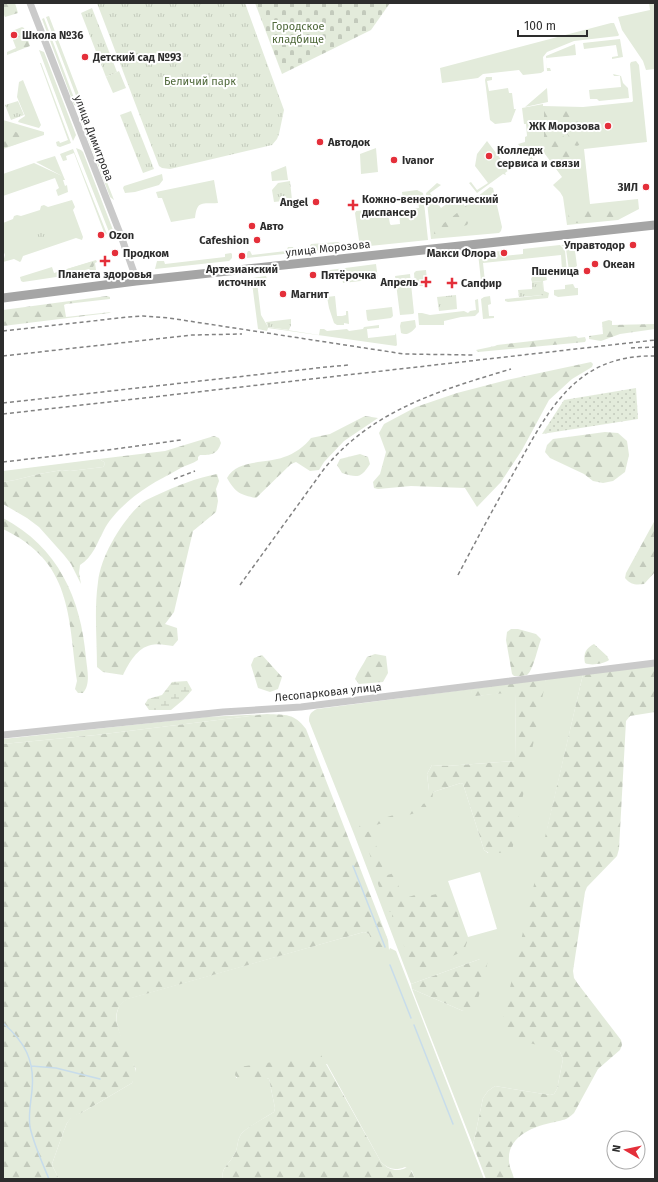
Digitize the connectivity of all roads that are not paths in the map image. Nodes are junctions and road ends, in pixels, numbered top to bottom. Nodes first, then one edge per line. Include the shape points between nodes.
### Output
1 (30, 3) edge
2 (655, 225) edge
3 (137, 281) junction
4 (3, 298) edge
5 (655, 663) edge
6 (3, 735) edge

1 - 3 street, улица Димитрова
2 - 3 main road, улица Морозова
3 - 4 main road, улица Морозова
5 - 6 street, Лесопарковая улица via 301,707 223,712

